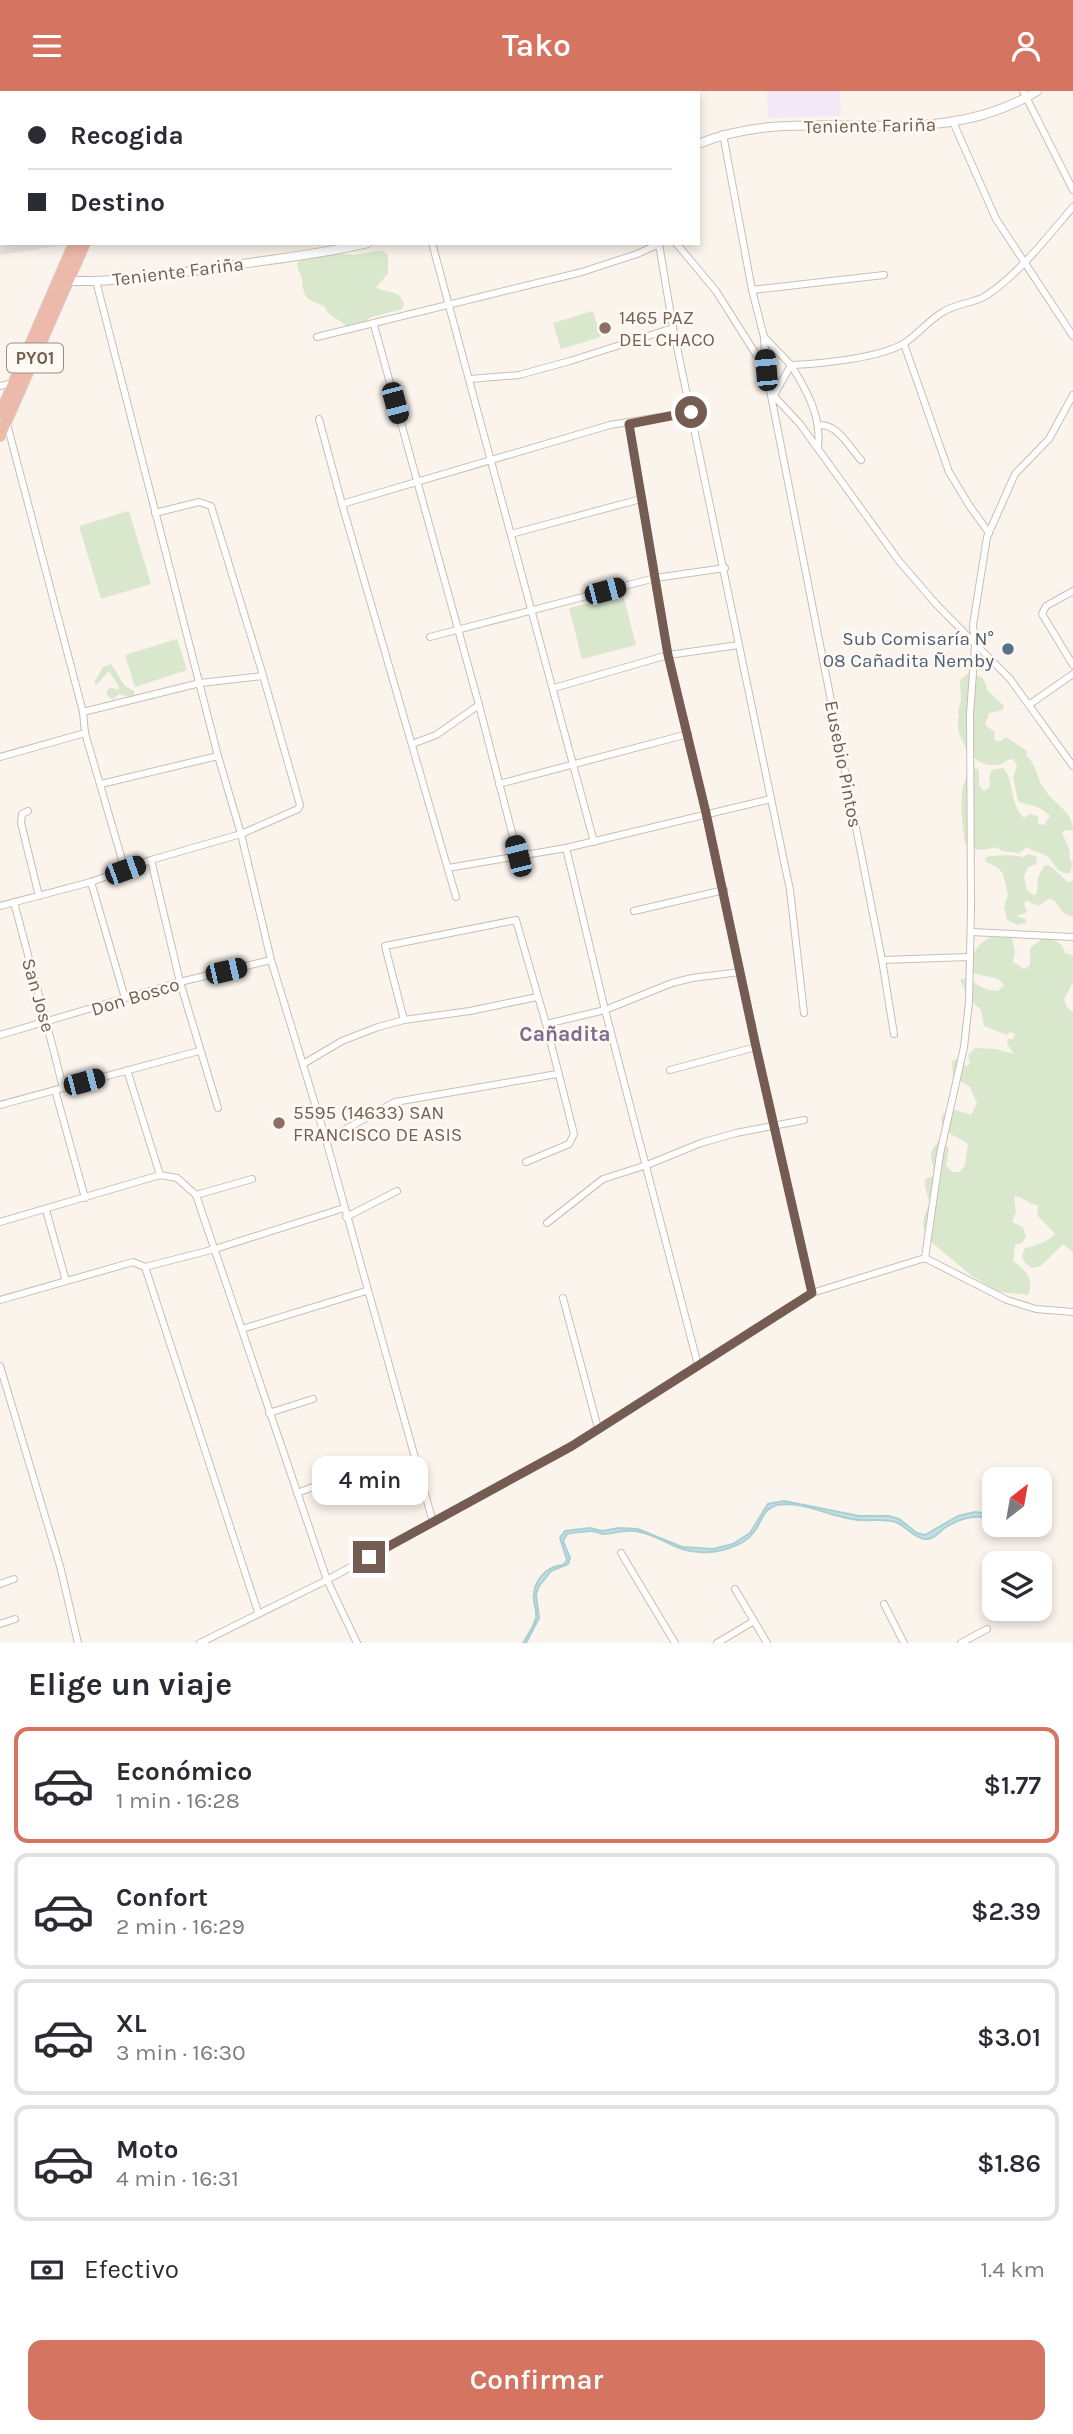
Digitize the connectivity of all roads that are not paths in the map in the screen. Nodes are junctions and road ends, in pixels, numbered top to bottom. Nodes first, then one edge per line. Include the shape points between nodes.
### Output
1 (1037, 91) edge
2 (1024, 95) edge
3 (953, 122) junction
4 (723, 134) junction
5 (700, 142) edge
6 (1073, 190) edge
7 (1073, 207) edge
8 (74, 245) edge
9 (84, 245) edge
10 (357, 245) edge
11 (433, 245) edge
12 (655, 245) edge
13 (659, 245) edge
14 (678, 245) edge
15 (1024, 263) junction
16 (884, 275) dead end
17 (65, 280) junction
18 (96, 281) junction
19 (752, 290) junction
20 (448, 306) junction
21 (374, 325) junction
22 (673, 328) junction
23 (1073, 336) edge
24 (317, 337) dead end
25 (764, 337) junction
26 (904, 344) junction
27 (791, 365) junction
28 (766, 370) junction
29 (470, 379) junction
30 (15, 382) junction
31 (0, 386) edge
32 (1073, 395) edge
33 (773, 397) junction
34 (691, 412) junction
35 (3, 418) edge
36 (319, 419) dead end
37 (629, 424) junction
38 (819, 425) junction
39 (0, 436) edge
40 (818, 449) junction
41 (490, 460) junction
42 (861, 460) dead end
43 (416, 481) junction
44 (641, 499) junction
45 (342, 504) junction
46 (155, 513) junction
47 (989, 533) junction
48 (511, 534) junction
49 (725, 568) junction
50 (655, 578) junction
51 (1073, 591) edge
52 (531, 611) junction
53 (457, 630) junction
54 (430, 637) dead end
55 (739, 645) junction
56 (975, 645) junction
57 (668, 655) junction
58 (1073, 665) edge
59 (1073, 674) edge
60 (263, 676) junction
61 (200, 683) junction
62 (554, 688) junction
63 (1030, 704) junction
64 (479, 705) junction
65 (83, 712) junction
66 (85, 733) junction
67 (688, 734) junction
68 (412, 744) junction
69 (218, 756) junction
70 (0, 757) edge
71 (574, 765) junction
72 (1073, 766) edge
73 (102, 784) junction
74 (499, 784) junction
75 (771, 799) junction
76 (28, 811) dead end
77 (706, 813) junction
78 (241, 834) junction
79 (594, 842) junction
80 (566, 848) junction
81 (518, 856) junction
82 (151, 860) junction
83 (448, 868) junction
84 (125, 870) junction
85 (91, 882) junction
86 (724, 890) junction
87 (39, 896) junction
88 (456, 897) dead end
89 (14, 902) junction
90 (0, 906) edge
91 (634, 911) dead end
92 (971, 932) junction
93 (1073, 937) edge
94 (970, 957) junction
95 (271, 960) junction
96 (882, 960) junction
97 (740, 972) junction
98 (180, 982) junction
99 (537, 997) junction
100 (125, 998) junction
101 (605, 1010) junction
102 (804, 1013) dead end
103 (404, 1020) junction
104 (48, 1023) junction
105 (546, 1024) junction
106 (894, 1034) dead end
107 (0, 1035) edge
108 (756, 1047) junction
109 (199, 1051) junction
110 (303, 1064) junction
111 (127, 1070) junction
112 (670, 1070) dead end
113 (557, 1074) junction
114 (59, 1089) junction
115 (0, 1105) edge
116 (218, 1108) dead end
117 (804, 1120) dead end
118 (775, 1125) junction
119 (326, 1140) junction
120 (526, 1162) dead end
121 (647, 1165) junction
122 (160, 1175) junction
123 (252, 1179) dead end
124 (397, 1191) dead end
125 (196, 1195) junction
126 (85, 1198) junction
127 (344, 1208) junction
128 (46, 1210) junction
129 (346, 1217) junction
130 (0, 1222) edge
131 (547, 1223) dead end
132 (215, 1249) junction
133 (925, 1258) junction
134 (145, 1267) junction
135 (66, 1281) junction
136 (366, 1291) junction
137 (812, 1293) junction
138 (563, 1298) dead end
139 (0, 1300) edge
140 (1073, 1312) edge
141 (242, 1329) junction
142 (698, 1365) junction
143 (0, 1366) edge
144 (313, 1399) dead end
145 (269, 1413) junction
146 (598, 1428) junction
147 (348, 1474) dead end
148 (297, 1493) junction
149 (433, 1522) junction
150 (621, 1553) dead end
151 (14, 1579) dead end
152 (327, 1580) junction
153 (0, 1584) edge
154 (735, 1589) dead end
155 (884, 1604) dead end
156 (258, 1612) junction
157 (15, 1619) dead end
158 (754, 1621) junction
159 (0, 1624) edge
160 (987, 1629) dead end
161 (78, 1643) edge
162 (200, 1643) edge
163 (357, 1643) edge
164 (675, 1643) edge
165 (717, 1643) edge
166 (767, 1643) edge
167 (904, 1643) edge
168 (961, 1643) edge

1 - 2 street, Teniente Fariña
2 - 3 street, Teniente Fariña via 992,113
2 - 6 street
3 - 4 street, Teniente Fariña via 764,128
3 - 15 street via 996,219
4 - 5 street, Teniente Fariña
4 - 19 street
7 - 15 street
8 - 17 highway, PY01
9 - 17 highway, PY01
10 - 18 street, Teniente Fariña
11 - 20 street
12 - 20 street via 582,272
13 - 22 street
14 - 28 street via 716,292
15 - 23 street
15 - 26 street via 988,295 940,313
16 - 19 street
17 - 18 street, Teniente Fariña
17 - 30 highway, PY01
17 - 35 highway, PY01
18 - 46 street
19 - 25 street
20 - 21 street
20 - 29 street
21 - 24 street
21 - 43 street
22 - 29 street via 519,375
22 - 34 street
25 - 27 street
25 - 28 street
26 - 27 street via 873,355
26 - 47 street via 949,472
27 - 33 street
27 - 38 street
28 - 33 street, Eusebio Pintos
29 - 41 street
30 - 31 street
30 - 35 highway, PY01
32 - 47 street via 1049,439 1015,474
33 - 40 street
33 - 96 street, Eusebio Pintos
34 - 37 street
34 - 49 street
35 - 39 highway, PY01
35 - 65 street
36 - 45 street
37 - 41 street via 610,425
37 - 44 street
38 - 40 street
38 - 42 street via 830,427
40 - 56 street via 899,561
41 - 43 street
41 - 48 street
43 - 45 street
43 - 53 street
44 - 48 street
44 - 50 street
45 - 68 street
46 - 60 street via 199,502 211,506
46 - 61 street
47 - 56 street via 973,625
48 - 52 street
49 - 50 street
49 - 55 street
50 - 52 street
50 - 57 street
51 - 58 street via 1046,606 1042,614
52 - 53 street
52 - 62 street
53 - 54 street
53 - 64 street
55 - 57 street
55 - 75 street
56 - 63 street
56 - 92 street via 970,714
57 - 62 street
57 - 67 street
59 - 63 street
60 - 61 street
60 - 78 street via 300,805
61 - 65 street
61 - 69 street
62 - 71 street
63 - 72 street
64 - 68 street via 436,735
64 - 74 street
65 - 66 street
66 - 70 street
66 - 73 street
67 - 71 street
67 - 77 street
68 - 83 street
69 - 73 street
69 - 78 street
71 - 74 street
71 - 79 street
73 - 84 street
74 - 81 street
75 - 77 street
75 - 102 street via 790,890
76 - 87 street via 22,814 21,823
77 - 79 street
77 - 86 street
78 - 82 street
78 - 95 street
79 - 80 street
80 - 81 street
80 - 101 street
81 - 83 street
82 - 84 street
82 - 98 street
83 - 88 street
84 - 85 street
85 - 87 street
85 - 100 street
86 - 91 street
86 - 97 street
87 - 89 street
89 - 90 street
89 - 104 street, San Jose
92 - 93 street
92 - 94 street
94 - 96 street
94 - 133 street via 964,1047 940,1154
95 - 98 street, Don Bosco
95 - 110 street
96 - 106 street, Eusebio Pintos
97 - 101 street via 672,983
97 - 108 street
98 - 100 street, Don Bosco
98 - 109 street
99 - 103 street
99 - 103 street via 516,921 385,946
99 - 105 street
100 - 104 street, Don Bosco
101 - 105 street
101 - 121 street
103 - 110 street via 342,1041
104 - 107 street, Don Bosco
104 - 114 street, San Jose
105 - 113 street
108 - 112 street
108 - 118 street
109 - 111 street
109 - 116 street
110 - 119 street
111 - 114 street
111 - 122 street
113 - 119 street via 396,1102
113 - 120 street via 572,1139
114 - 115 street
114 - 126 street, San Jose
117 - 118 street
118 - 121 street via 701,1143
118 - 137 street
119 - 127 street
121 - 131 street via 597,1182
121 - 142 street
122 - 125 street via 177,1178
122 - 126 street
123 - 125 street
124 - 129 street
125 - 132 street
126 - 128 street
127 - 129 street
127 - 132 street
128 - 130 street
128 - 135 street
129 - 136 street
132 - 134 street
132 - 141 street
133 - 137 street
133 - 140 street via 1007,1300 1036,1309
134 - 135 street via 133,1262
134 - 156 street
135 - 139 street
136 - 141 street
136 - 149 street
137 - 142 street
138 - 146 street
141 - 145 street
142 - 146 street
143 - 161 street via 60,1566
144 - 145 street
145 - 148 street
146 - 149 street
147 - 148 street
148 - 152 street
149 - 152 street
150 - 164 street
151 - 153 street
152 - 156 street
152 - 163 street
154 - 158 street
155 - 167 street
156 - 162 street
157 - 159 street
158 - 165 street
158 - 166 street
160 - 168 street

